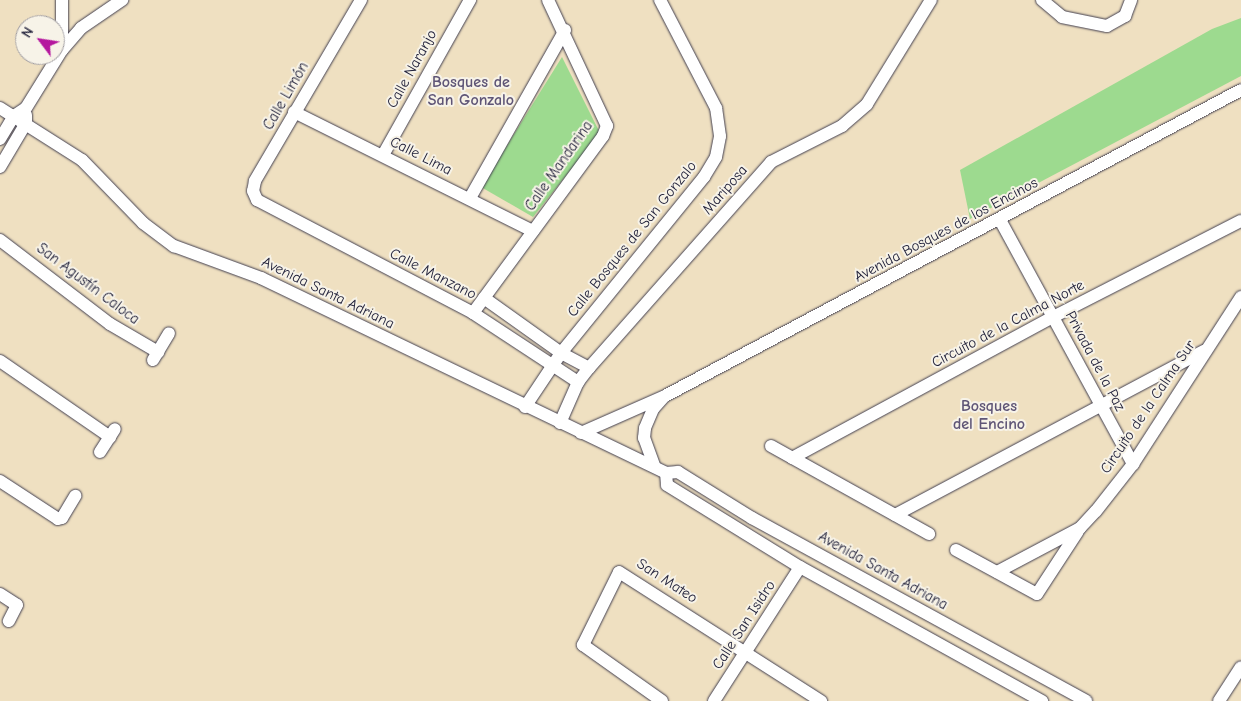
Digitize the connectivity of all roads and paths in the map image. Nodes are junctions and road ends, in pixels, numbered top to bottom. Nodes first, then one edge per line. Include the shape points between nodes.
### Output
1 (62, 0) edge
2 (361, 0) edge
3 (470, 0) edge
4 (548, 0) edge
5 (660, 0) edge
6 (931, 0) edge
7 (1042, 0) edge
8 (1131, 0) edge
9 (116, 1) edge
10 (62, 15) edge
11 (564, 30) junction
12 (65, 47) edge
13 (53, 65) edge
14 (1241, 90) edge
15 (0, 108) edge
16 (26, 108) junction
17 (294, 112) junction
18 (14, 116) junction
19 (26, 123) junction
20 (0, 139) edge
21 (382, 155) junction
22 (0, 167) edge
23 (470, 198) junction
24 (266, 207) joint
25 (1000, 220) junction
26 (1241, 222) edge
27 (533, 231) junction
28 (0, 240) edge
29 (1241, 297) edge
30 (484, 298) junction
31 (473, 313) junction
32 (1053, 318) junction
33 (169, 333) dead end
34 (1205, 351) junction
35 (561, 353) junction
36 (0, 361) edge
37 (553, 364) junction
38 (589, 368) junction
39 (578, 382) junction
40 (664, 396) junction
41 (1101, 406) junction
42 (525, 407) junction
43 (560, 423) junction
44 (582, 433) junction
45 (771, 446) dead end
46 (100, 452) dead end
47 (792, 458) junction
48 (1132, 464) junction
49 (654, 465) junction
50 (666, 473) junction
51 (0, 480) edge
52 (75, 496) dead end
53 (895, 515) junction
54 (1080, 528) junction
55 (929, 534) dead end
56 (956, 550) dead end
57 (800, 567) junction
58 (998, 572) junction
59 (0, 594) edge
60 (9, 620) dead end
61 (746, 652) junction
62 (1241, 668) edge
63 (1080, 699) edge
64 (662, 701) edge
65 (714, 701) edge
66 (821, 701) edge
67 (1042, 701) edge
68 (1219, 701) edge

1 - 10 street
2 - 17 street, Calle Limón
3 - 21 street, Calle Naranjo
4 - 11 street, Calle Mandarina
5 - 35 street, Calle Bosques de San Gonzalo via 716,108 720,136 716,157 704,177
6 - 38 street, Mariposa via 867,104 842,126 771,162
7 - 8 street via 1062,18 1107,26 1125,16
9 - 12 street via 81,28
11 - 23 street
11 - 27 street, Calle Mandarina via 607,126
13 - 16 street
14 - 25 street, Avenida Bosques de los Encinos
15 - 18 street, Avenida Santa Adriana
16 - 18 street
16 - 19 street
17 - 21 street, Calle Lima
17 - 24 street, Calle Limón via 255,181 253,191
18 - 19 street, Avenida Santa Adriana
18 - 20 street
19 - 22 street
19 - 42 street, Avenida Santa Adriana via 82,160 143,223 174,246 261,278
21 - 23 street, Calle Lima
23 - 27 street, Calle Lima
24 - 31 street, Calle Manzano
25 - 32 street, Privada de la Paz
25 - 40 street, Avenida Bosques de los Encinos
26 - 32 street, Circuito de la Calma Norte
27 - 30 street, Calle Mandarina
28 - 33 street, San Agustín Caloca via 155,356
29 - 34 street, Circuito de la Calma Sur
30 - 31 street, Calle Mandarina
30 - 35 street, Calle Manzano
31 - 37 street, Calle Manzano
32 - 41 street, Privada de la Paz
32 - 47 street, Circuito de la Calma Norte
34 - 41 street
34 - 48 street, Circuito de la Calma Sur
35 - 37 street, Calle Bosques de San Gonzalo
35 - 38 street, Calle Manzano
36 - 46 street via 112,433
37 - 39 street, Calle Manzano
37 - 42 street, Calle Bosques de San Gonzalo
38 - 39 street, Mariposa
39 - 43 street, Mariposa
40 - 44 street, Avenida Bosques de los Encinos
40 - 49 street, Avenida Bosques de los Encinos via 653,409 645,428 644,438
41 - 48 street, Privada de la Paz
41 - 53 street
42 - 43 street, Avenida Santa Adriana
43 - 44 street, Avenida Santa Adriana
44 - 49 street, Avenida Santa Adriana
45 - 47 street
47 - 53 street
48 - 54 street, Circuito de la Calma Sur
49 - 50 street, Avenida Santa Adriana
50 - 57 street, Avenida Santa Adriana via 667,485
50 - 63 street, Avenida Santa Adriana via 678,472 752,518
51 - 52 street via 58,519 62,518
53 - 55 street
54 - 58 street, Circuito de la Calma Sur
54 - 58 street via 1037,594
56 - 58 street
57 - 61 street, Calle San Isidro
57 - 67 street, Avenida Santa Adriana
59 - 60 street via 17,605
61 - 64 street, San Mateo via 619,572 583,646
61 - 65 street, Calle San Isidro
61 - 66 street
62 - 68 street

